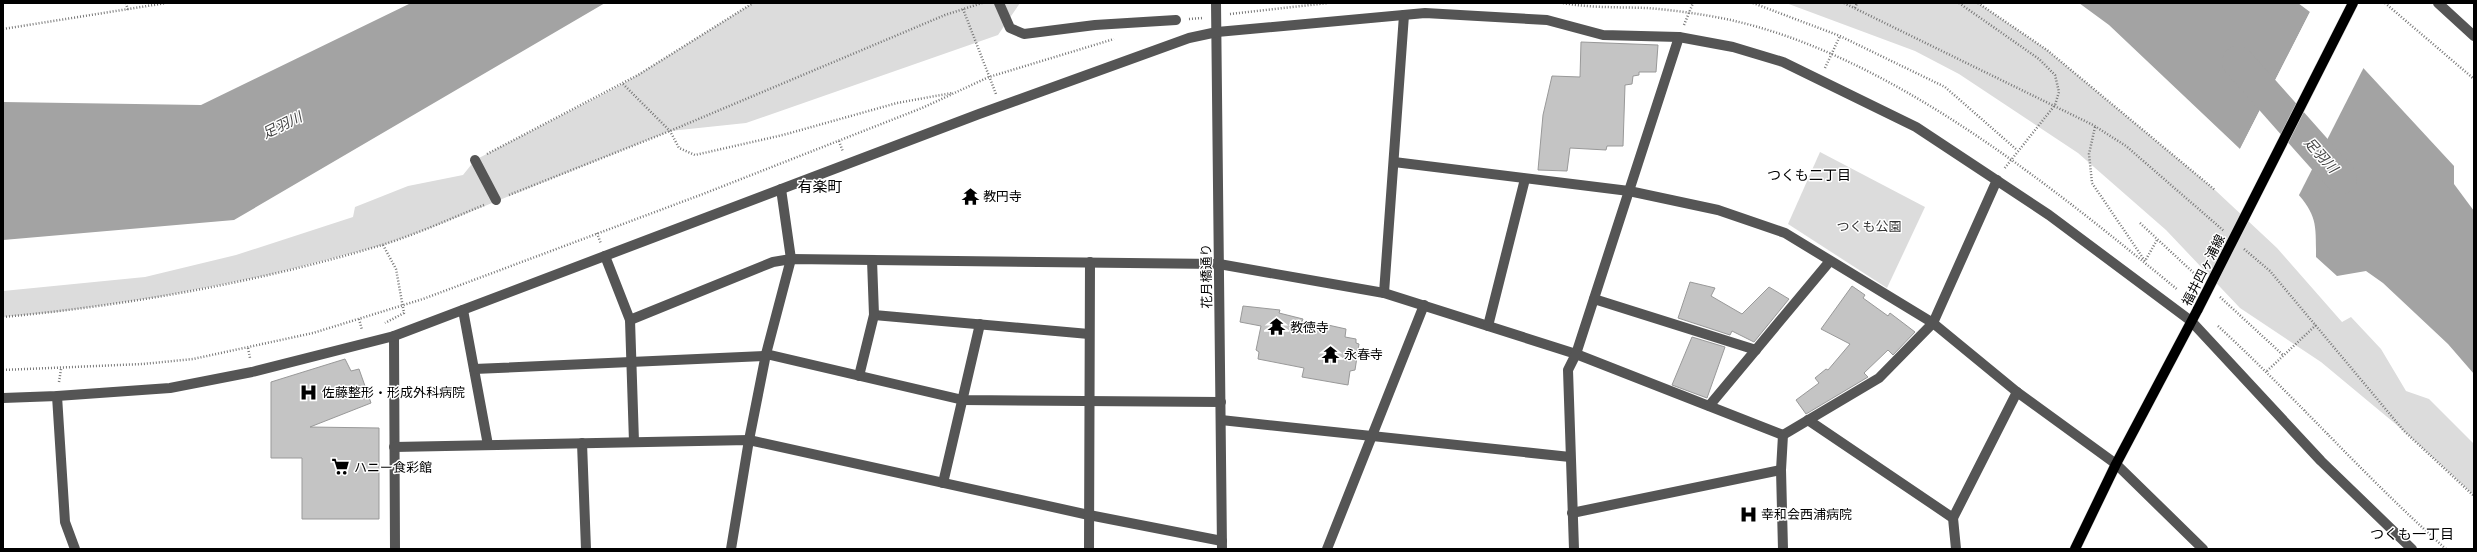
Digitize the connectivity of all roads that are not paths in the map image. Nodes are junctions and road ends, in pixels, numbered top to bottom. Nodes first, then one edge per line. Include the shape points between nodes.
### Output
1 (999, 3) edge
2 (1216, 3) edge
3 (2353, 3) edge
4 (2438, 3) edge
5 (1404, 15) junction
6 (1176, 20) road end
7 (1217, 32) junction
8 (1679, 36) junction
9 (2474, 36) edge
10 (475, 160) road end
11 (1394, 162) junction
12 (1525, 179) junction
13 (1997, 180) junction
14 (781, 189) junction
15 (1629, 191) junction
16 (496, 200) dead end
17 (605, 256) junction
18 (791, 258) junction
19 (872, 260) junction
20 (1830, 261) junction
21 (1090, 262) junction
22 (1219, 264) junction
23 (1384, 293) junction
24 (1594, 299) junction
25 (1424, 305) junction
26 (463, 310) junction
27 (874, 315) junction
28 (630, 320) junction
29 (2191, 321) junction
30 (1933, 323) junction
31 (980, 324) junction
32 (1488, 326) junction
33 (1089, 334) junction
34 (394, 336) junction
35 (1756, 350) junction
36 (1576, 354) junction
37 (766, 355) junction
38 (631, 362) junction
39 (474, 369) junction
40 (859, 376) junction
41 (2017, 392) junction
42 (57, 396) junction
43 (3, 398) edge
44 (963, 400) junction
45 (1221, 402) junction
46 (1089, 403) junction
47 (1709, 406) junction
48 (1221, 420) junction
49 (1808, 420) junction
50 (1783, 435) junction
51 (1372, 436) junction
52 (749, 440) junction
53 (634, 442) junction
54 (582, 443) junction
55 (488, 445) junction
56 (394, 447) junction
57 (1570, 457) junction
58 (2116, 464) junction
59 (1781, 470) junction
60 (943, 484) junction
61 (1572, 513) junction
62 (1089, 515) junction
63 (1953, 518) junction
64 (1222, 545) edge
65 (75, 549) edge
66 (395, 549) edge
67 (586, 549) edge
68 (731, 549) edge
69 (1090, 549) edge
70 (1327, 549) edge
71 (1574, 549) edge
72 (1783, 549) edge
73 (1956, 549) edge
74 (2075, 549) edge
75 (2203, 549) edge
76 (2412, 549) edge

1 - 6 street via 1010,28 1024,34 1096,25
2 - 7 street, 花月橋通り
3 - 29 main road, 福井四ヶ浦線, bridge
4 - 9 street
5 - 7 street
5 - 8 street via 1425,13 1547,20 1603,35
5 - 11 street
7 - 14 street via 1189,38
7 - 22 street, 花月橋通り
8 - 13 street via 1733,47 1783,62 1916,127
8 - 15 street
10 - 16 street
11 - 12 street
11 - 23 street
12 - 15 street
12 - 32 street
13 - 29 street via 2049,215
13 - 30 street
14 - 17 street
14 - 18 street
15 - 20 street via 1718,210 1785,233
15 - 24 street
17 - 26 street
17 - 28 street
18 - 19 street
18 - 28 street via 773,262
18 - 37 street
19 - 21 street
19 - 27 street
20 - 30 street
20 - 35 street
21 - 22 street
21 - 33 street
22 - 23 street
22 - 45 street, 花月橋通り
23 - 25 street
24 - 35 street
24 - 36 street
25 - 32 street
25 - 51 street
26 - 34 street
26 - 39 street
27 - 31 street
27 - 40 street
28 - 38 street
29 - 58 main road, 福井四ヶ浦線
29 - 76 street via 2322,461
30 - 41 street
30 - 49 street via 1879,378
31 - 33 street
31 - 44 street
32 - 36 street
33 - 46 street
34 - 42 street via 252,372 170,388
34 - 56 street
35 - 47 street
36 - 47 street
36 - 57 street via 1568,370
37 - 38 street
37 - 40 street
37 - 52 street
38 - 39 street
38 - 53 street
39 - 55 street
40 - 44 street
41 - 58 street
41 - 63 street
42 - 43 street
42 - 65 street via 65,522
44 - 46 street
44 - 60 street
45 - 46 street
45 - 48 street, 花月橋通り
46 - 62 street
47 - 50 street
48 - 51 street
48 - 64 street, 花月橋通り
49 - 50 street
49 - 63 street
50 - 59 street
51 - 57 street
51 - 70 street
52 - 53 street
52 - 60 street
52 - 68 street
53 - 54 street
54 - 55 street
54 - 67 street
55 - 56 street
56 - 66 street
57 - 61 street
58 - 74 main road, 福井四ヶ浦線
58 - 75 street
59 - 61 street
59 - 72 street
60 - 62 street
61 - 71 street
62 - 64 street
62 - 69 street
63 - 73 street

